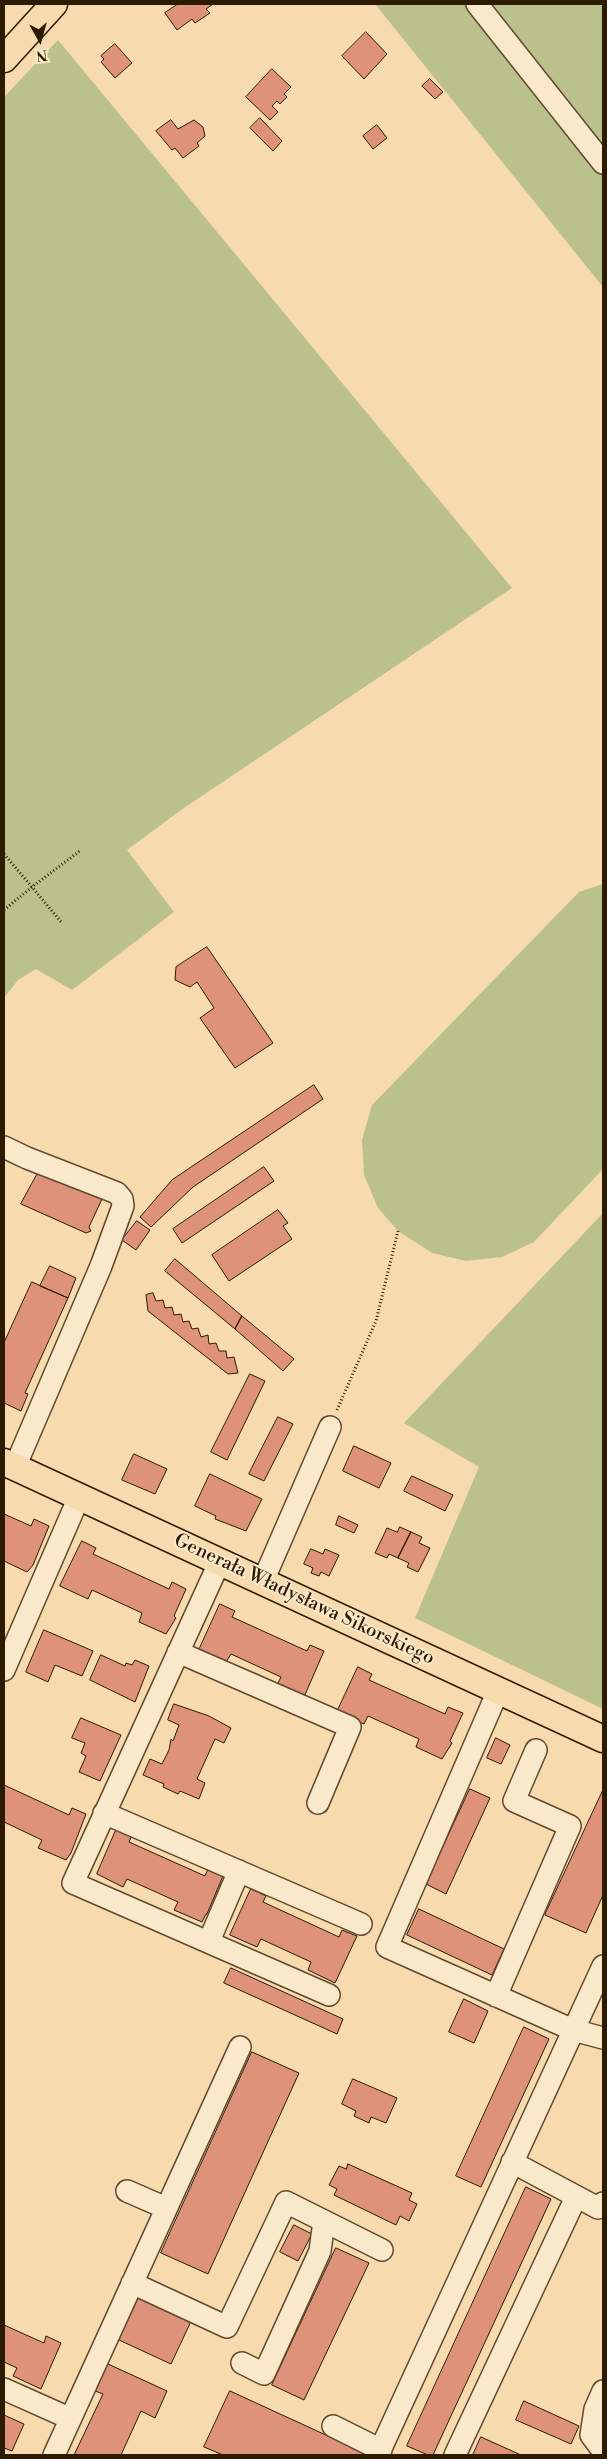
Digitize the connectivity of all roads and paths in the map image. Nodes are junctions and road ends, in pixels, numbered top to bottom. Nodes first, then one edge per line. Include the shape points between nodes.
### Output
1 (54, 4) edge
2 (477, 4) edge
3 (4, 59) edge
4 (603, 164) edge
5 (81, 850) dead end
6 (4, 854) edge
7 (32, 887) junction
8 (4, 910) edge
9 (62, 923) dead end
10 (4, 1147) edge
11 (398, 1231) dead end
12 (330, 1427) joint
13 (9, 1464) edge
14 (80, 1497) junction
15 (220, 1561) junction
16 (263, 1581) junction
17 (178, 1652) junction
18 (4, 1670) edge
19 (498, 1691) junction
20 (603, 1739) edge
21 (536, 1750) dead end
22 (318, 1803) dead end
23 (104, 1813) junction
24 (239, 1871) junction
25 (361, 1924) dead end
26 (209, 1941) junction
27 (603, 1966) edge
28 (329, 1994) dead end
29 (496, 1996) junction
30 (572, 2030) junction
31 (603, 2038) edge
32 (240, 2047) dead end
33 (512, 2162) junction
34 (128, 2191) dead end
35 (576, 2197) junction
36 (166, 2208) junction
37 (602, 2212) edge
38 (324, 2221) junction
39 (382, 2250) dead end
40 (132, 2283) junction
41 (242, 2364) dead end
42 (4, 2389) edge
43 (603, 2391) edge
44 (69, 2418) junction
45 (333, 2426) dead end
46 (603, 2451) edge
47 (380, 2452) edge
48 (54, 2455) edge
49 (455, 2455) edge

1 - 3 main road
2 - 4 street
5 - 7 path
6 - 7 path
7 - 8 path
7 - 9 path
10 - 13 street via 117,1193 123,1206 101,1266
11 - 12 path via 376,1321
12 - 16 street
13 - 14 main road, Generała Władysława Sikorskiego
14 - 15 main road, Generała Władysława Sikorskiego
14 - 18 street
15 - 16 main road, Generała Władysława Sikorskiego
15 - 17 street
16 - 19 main road, Generała Władysława Sikorskiego
17 - 22 street via 350,1726
17 - 23 street
19 - 20 main road, Generała Władysława Sikorskiego
19 - 29 street via 388,1947
21 - 29 street via 514,1801 570,1826
23 - 24 street
23 - 26 street via 73,1883
24 - 25 street
24 - 26 street
26 - 28 street
27 - 30 street
29 - 30 street
30 - 31 street
30 - 33 street
32 - 36 street
33 - 35 street
33 - 47 street
34 - 36 street
35 - 37 street
35 - 49 street
36 - 40 street
38 - 39 street
38 - 40 street via 286,2202 228,2327
38 - 41 street via 320,2251 264,2374
40 - 44 street
42 - 44 street
43 - 46 street via 594,2409 591,2435
44 - 48 street
45 - 47 street

